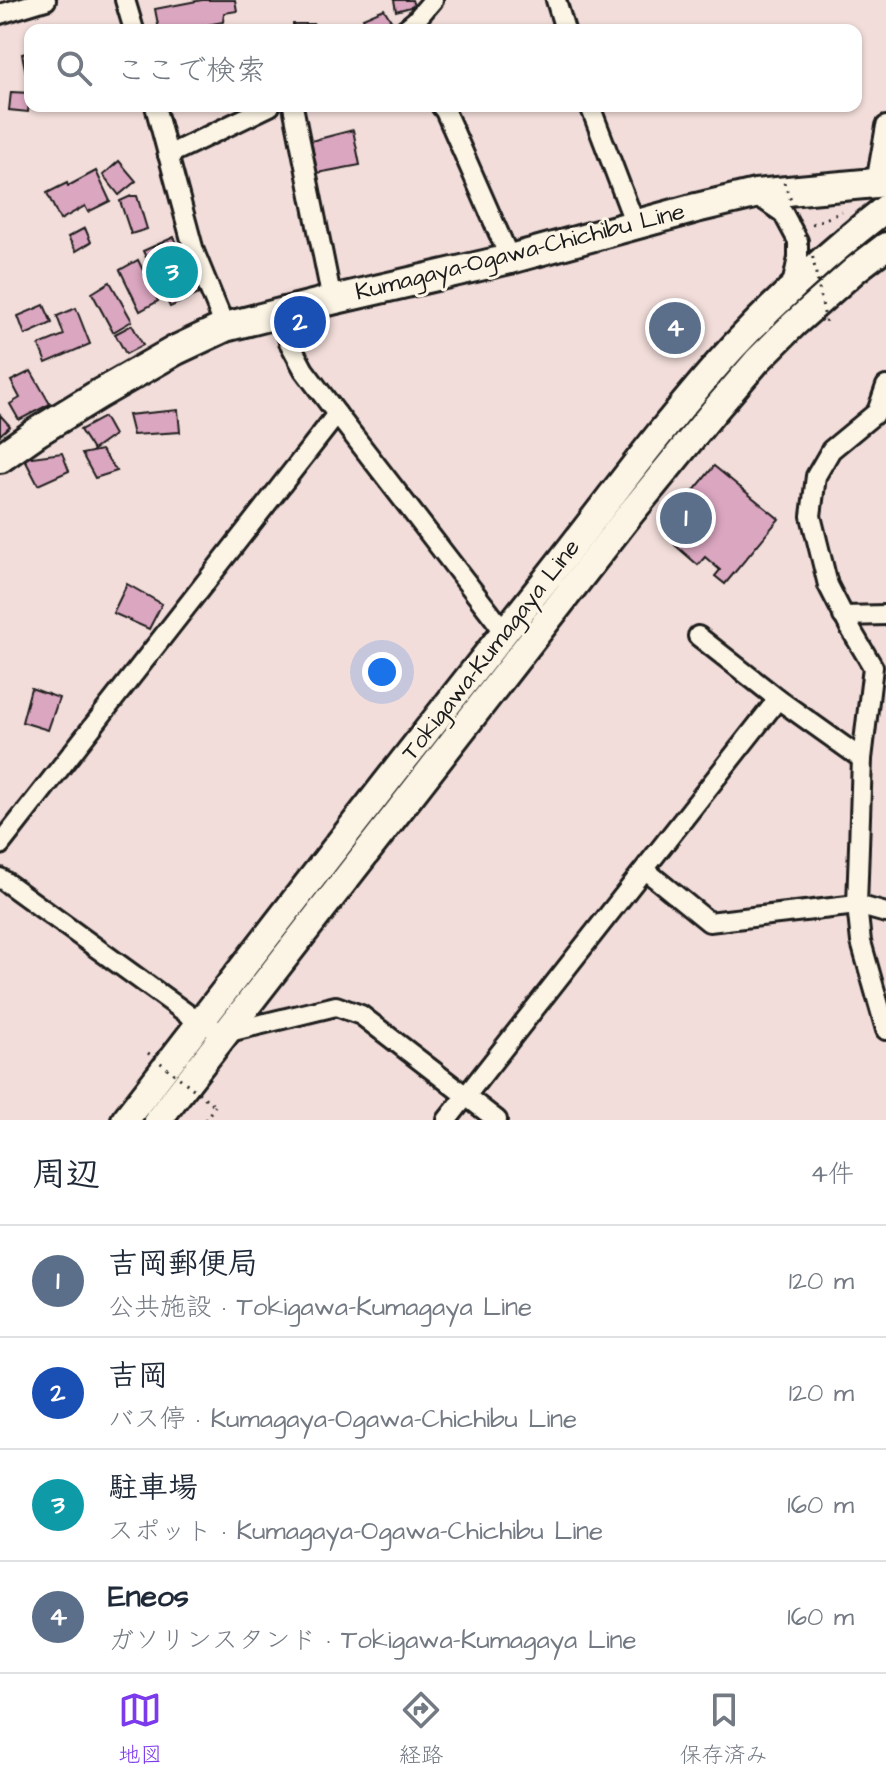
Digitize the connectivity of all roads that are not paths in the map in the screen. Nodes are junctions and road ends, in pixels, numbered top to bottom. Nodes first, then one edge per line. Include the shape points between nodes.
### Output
1 (46, 0) edge
2 (125, 0) edge
3 (433, 0) edge
4 (556, 0) edge
5 (0, 14) edge
6 (132, 24) edge
7 (411, 24) edge
8 (563, 24) edge
9 (157, 112) edge
10 (258, 112) edge
11 (294, 112) edge
12 (444, 112) edge
13 (592, 112) edge
14 (886, 126) edge
15 (168, 155) junction
16 (883, 191) edge
17 (755, 194) junction
18 (635, 224) junction
19 (886, 246) edge
20 (510, 259) junction
21 (791, 290) junction
22 (332, 300) junction
23 (283, 313) junction
24 (225, 327) junction
25 (886, 386) edge
26 (337, 414) junction
27 (0, 458) edge
28 (886, 615) edge
29 (843, 616) junction
30 (504, 631) junction
31 (698, 636) dead end
32 (778, 699) junction
33 (877, 708) edge
34 (862, 759) junction
35 (0, 845) edge
36 (645, 870) junction
37 (0, 878) edge
38 (857, 905) junction
39 (886, 913) edge
40 (200, 1023) junction
41 (886, 1030) edge
42 (225, 1033) junction
43 (466, 1096) junction
44 (125, 1120) edge
45 (158, 1120) edge
46 (447, 1120) edge
47 (497, 1120) edge

1 - 5 street
2 - 6 street
3 - 7 street
4 - 8 street
9 - 15 street
10 - 15 street
11 - 22 street
12 - 20 street
13 - 18 street
14 - 16 street
15 - 24 street via 194,251
16 - 17 main road, Kumagaya-Ogawa-Chichibu Line
16 - 21 main road, Tokigawa-Kumagaya Line
17 - 18 main road, Kumagaya-Ogawa-Chichibu Line
17 - 21 street via 783,213 798,241
18 - 20 main road, Kumagaya-Ogawa-Chichibu Line
19 - 42 main road, Tokigawa-Kumagaya Line via 794,324 705,422
20 - 22 main road, Kumagaya-Ogawa-Chichibu Line
21 - 30 main road, Tokigawa-Kumagaya Line via 692,394
22 - 23 main road, Kumagaya-Ogawa-Chichibu Line
23 - 24 main road, Kumagaya-Ogawa-Chichibu Line
23 - 26 street via 289,342
24 - 27 main road, Kumagaya-Ogawa-Chichibu Line via 112,387
25 - 29 street via 877,412 831,450 816,476 811,516 828,585
26 - 30 street
26 - 35 street
28 - 29 street
29 - 33 street via 873,667
30 - 40 main road, Tokigawa-Kumagaya Line
31 - 32 street
32 - 34 street
32 - 36 street
33 - 34 street
34 - 38 street
36 - 38 street via 709,922
36 - 43 street
37 - 40 street
38 - 39 street
38 - 41 street via 861,942
40 - 42 street
40 - 44 main road, Tokigawa-Kumagaya Line
42 - 43 street via 336,1006 361,1015
42 - 45 main road, Tokigawa-Kumagaya Line
43 - 46 street
43 - 47 street

